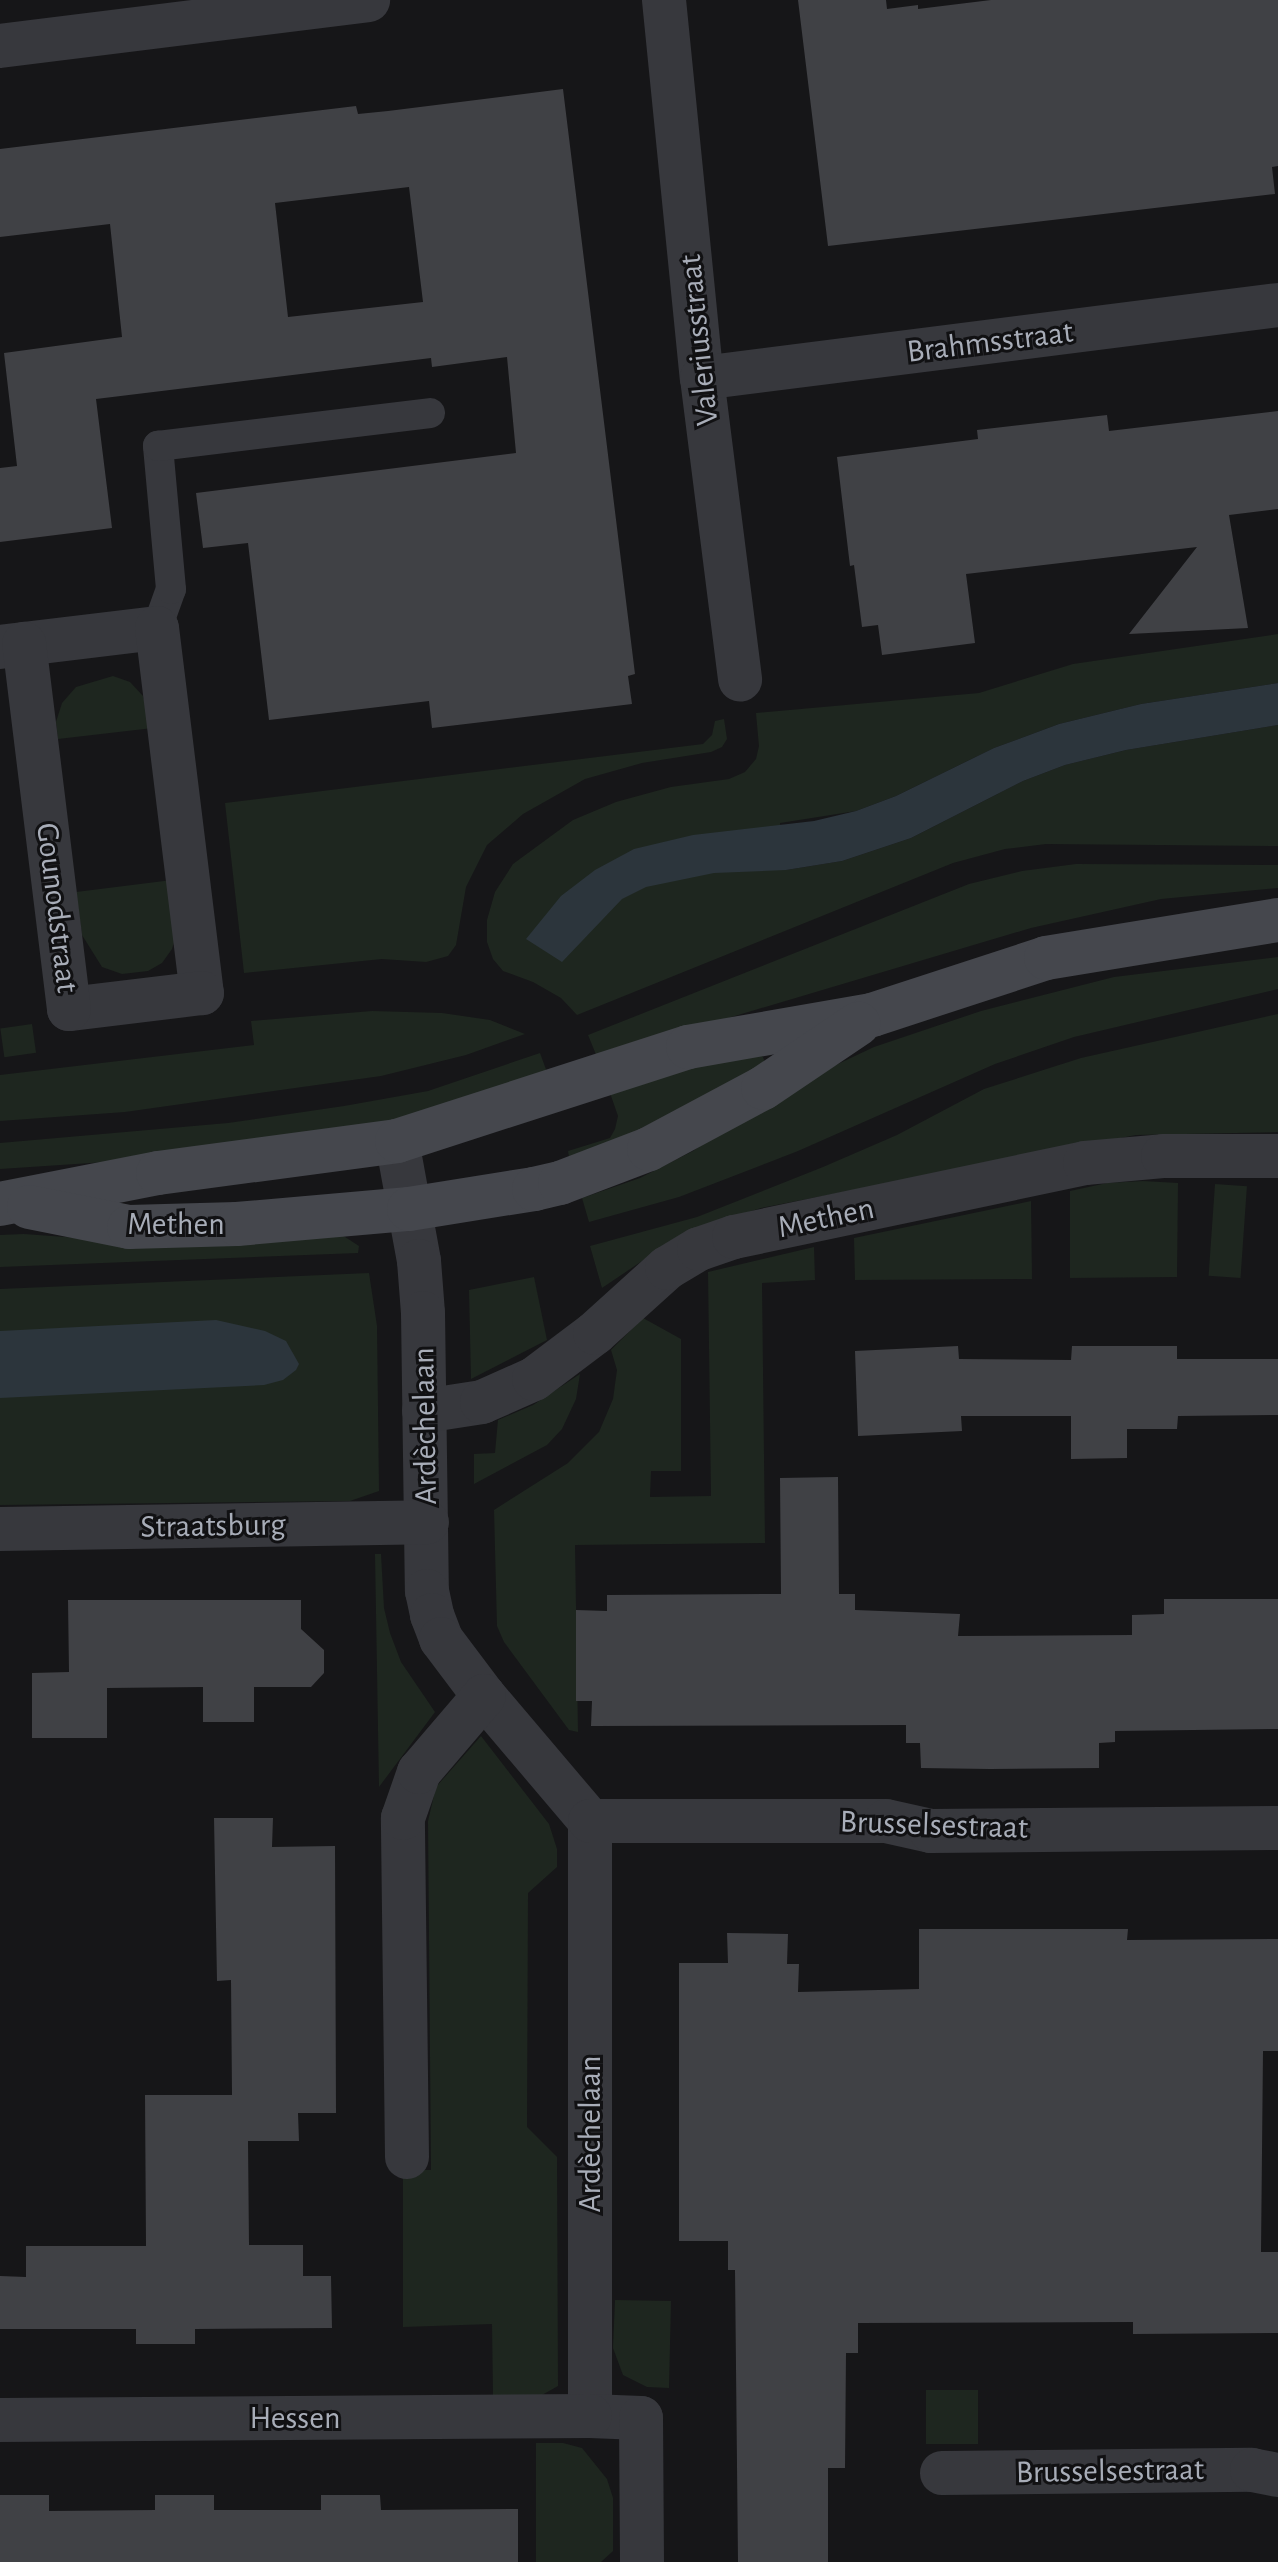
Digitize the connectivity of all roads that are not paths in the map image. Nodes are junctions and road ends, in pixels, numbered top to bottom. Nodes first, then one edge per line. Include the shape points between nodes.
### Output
1 (368, 0) edge
2 (664, 0) edge
3 (0, 46) edge
4 (1278, 305) edge
5 (702, 378) junction
6 (430, 413) dead end
7 (157, 628) junction
8 (12, 646) edge
9 (740, 680) dead end
10 (1278, 920) edge
11 (872, 1015) junction
12 (397, 1141) junction
13 (1278, 1156) edge
14 (6, 1204) edge
15 (409, 1209) junction
16 (424, 1411) junction
17 (427, 1522) junction
18 (0, 1529) edge
19 (484, 1696) junction
20 (590, 1821) junction
21 (1278, 1828) edge
22 (407, 2157) dead end
23 (590, 2416) junction
24 (0, 2420) edge
25 (942, 2473) dead end
26 (1278, 2475) edge
27 (642, 2562) edge

1 - 3 street
2 - 5 street, Valeriusstraat
4 - 5 street, Brahmsstraat
5 - 9 street, Valeriusstraat
6 - 7 lane, Gounodstraat via 158,446 171,589
7 - 8 street, Gounodstraat
7 - 8 street, Gounodstraat via 202,993 69,1009
10 - 11 street, Methen via 1046,958
11 - 12 street, Methen via 688,1047
11 - 15 street, Methen via 763,1088 649,1149 560,1183
12 - 14 street, Methen via 158,1173
12 - 15 street, Ardèchelaan
13 - 16 street, Methen via 1163,1156 1085,1163 734,1237 667,1268 534,1379 482,1402
14 - 15 street, Methen via 129,1227
15 - 16 street, Ardèchelaan via 423,1313
16 - 17 street, Ardèchelaan
17 - 18 street, Straatsburg
17 - 19 street, Ardèchelaan via 432,1615 441,1639
19 - 20 street, Ardèchelaan
19 - 22 street via 419,1772 403,1818
20 - 21 street, Brusselsestraat via 886,1821 931,1831
20 - 23 street, Ardèchelaan
23 - 24 street, Hessen
23 - 27 street via 641,2418
25 - 26 street, Brusselsestraat via 1252,2470

